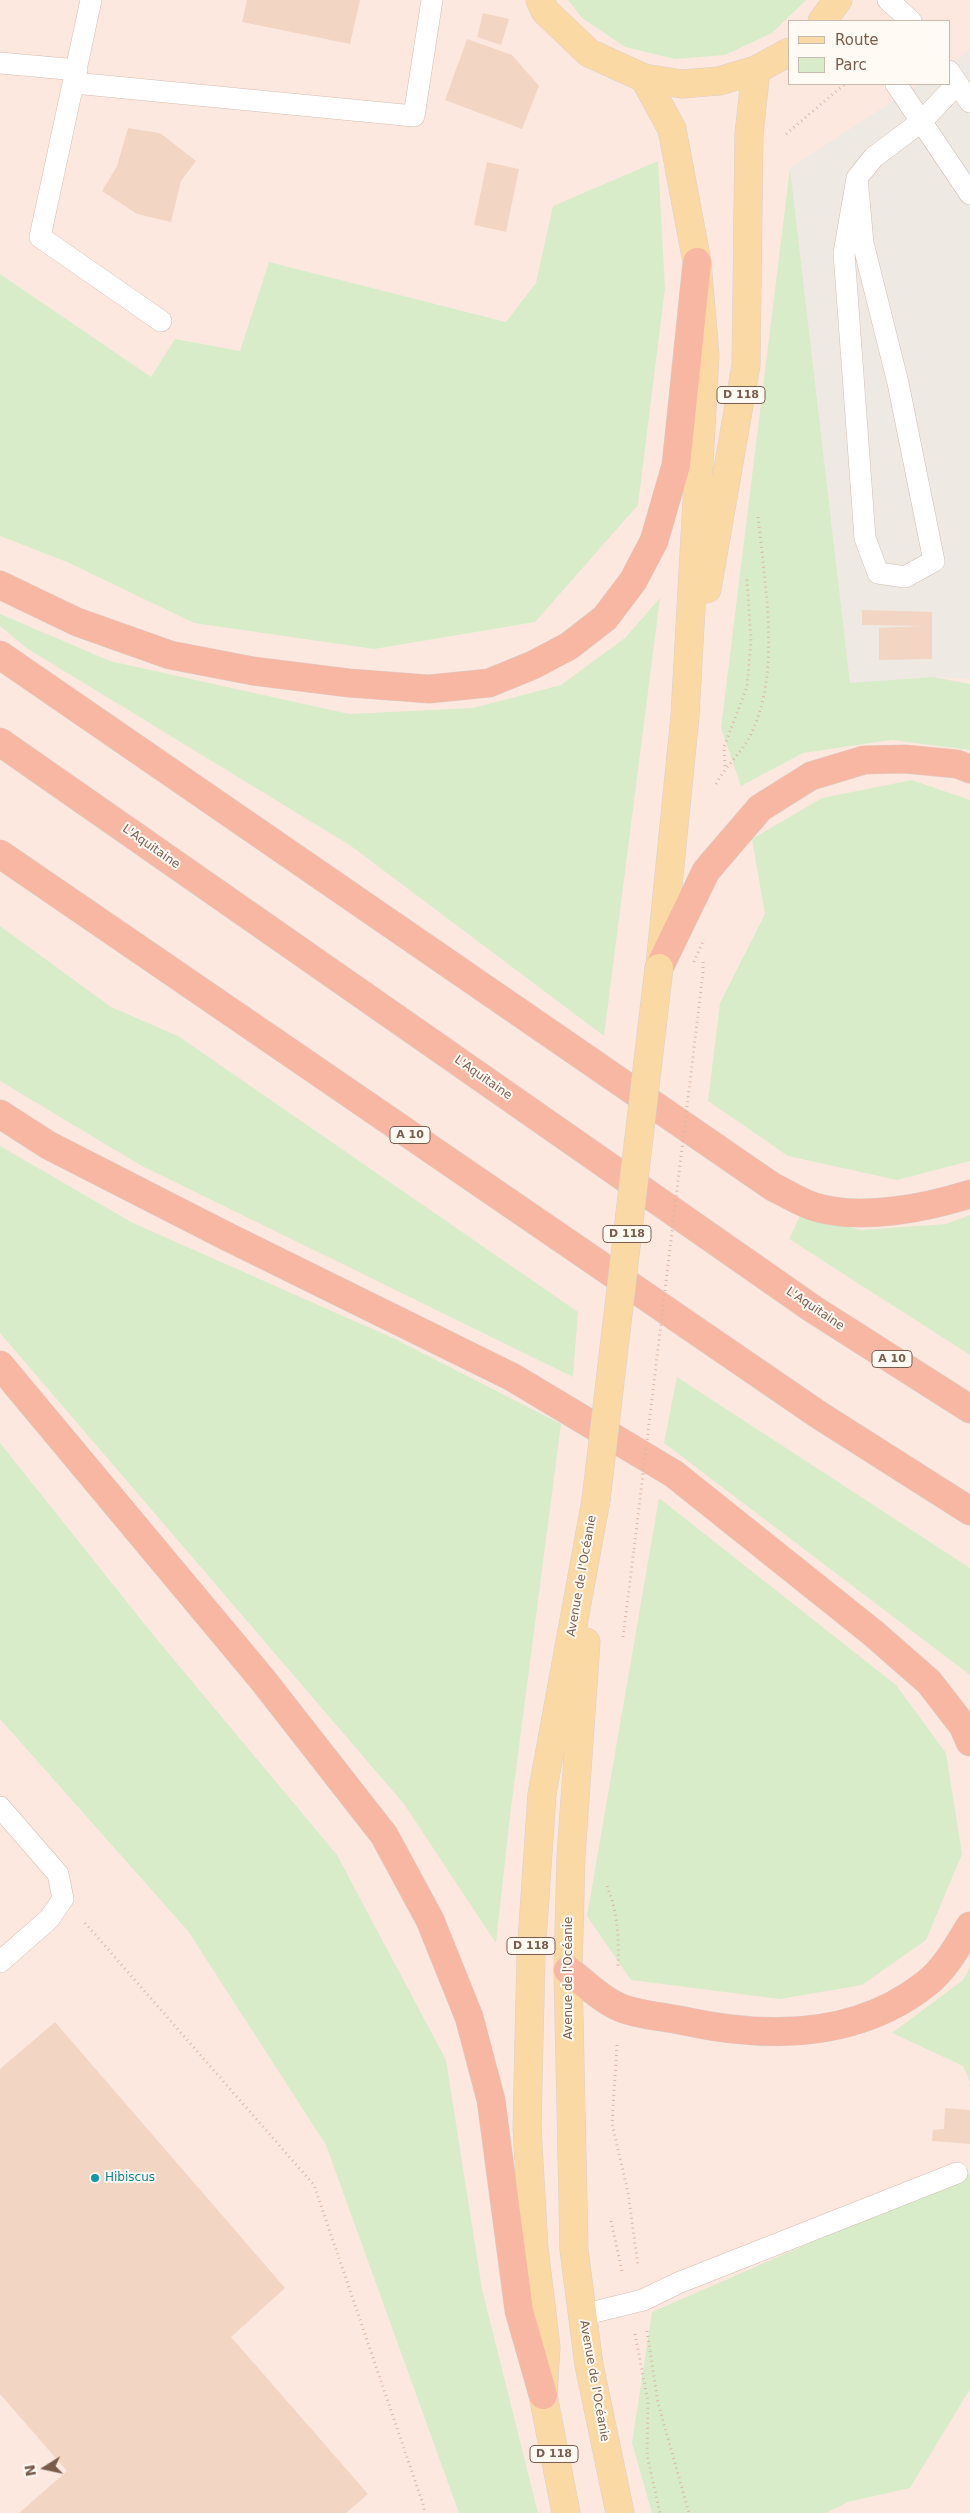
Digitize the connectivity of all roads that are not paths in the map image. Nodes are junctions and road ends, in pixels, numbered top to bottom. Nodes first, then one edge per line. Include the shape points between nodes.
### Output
1 (91, 0) edge
2 (432, 0) edge
3 (540, 0) edge
4 (838, 0) edge
5 (888, 0) edge
6 (823, 20) edge
7 (910, 20) edge
8 (788, 53) edge
9 (0, 63) edge
10 (756, 70) junction
11 (75, 77) junction
12 (644, 78) junction
13 (953, 78) edge
14 (897, 85) edge
15 (948, 85) edge
16 (970, 102) edge
17 (922, 121) junction
18 (857, 178) junction
19 (970, 194) edge
20 (697, 262) junction
21 (161, 321) dead end
22 (0, 585) edge
23 (0, 655) edge
24 (685, 716) junction
25 (0, 742) edge
26 (970, 770) edge
27 (0, 854) edge
28 (659, 968) junction
29 (0, 1114) edge
30 (970, 1194) edge
31 (0, 1365) edge
32 (970, 1409) edge
33 (596, 1500) junction
34 (970, 1511) edge
35 (970, 1742) edge
36 (0, 1807) edge
37 (970, 1926) edge
38 (0, 1962) edge
39 (568, 1970) junction
40 (957, 2173) dead end
41 (582, 2314) junction
42 (542, 2395) junction
43 (566, 2513) edge
44 (620, 2513) edge

1 - 11 lane
2 - 11 lane via 414,116
3 - 12 main road via 545,11 589,53
4 - 6 main road
5 - 7 lane
8 - 10 main road
9 - 11 lane
10 - 12 main road via 719,81 691,83
10 - 24 main road, D 118 via 749,134 746,365
11 - 21 lane via 40,237
12 - 20 main road, D 118 via 672,129
13 - 16 lane
14 - 17 lane
15 - 17 lane
17 - 18 lane via 874,157
17 - 19 lane
18 - 18 lane via 844,253 866,538 878,573 905,577 934,561 898,383 863,242
20 - 22 highway via 676,465 654,541 633,582 605,618 569,646 533,665 489,683 429,689 253,671 170,655 77,622
20 - 24 main road, D 118 via 705,355
23 - 30 highway via 773,1187 815,1207 856,1212 893,1211
24 - 28 main road, D 118
25 - 32 highway, L'Aquitaine / A 10 via 814,1309
26 - 28 highway via 957,764 864,760 811,776 760,808 706,872
27 - 34 highway, A 10 via 819,1415
28 - 33 main road, D 118, bridge
29 - 35 highway via 56,1149 512,1377 674,1474 873,1633 929,1682 963,1726
31 - 42 highway via 262,1679 384,1835 430,1920 469,2017 491,2100 519,2311
33 - 39 main road, Avenue de l'Océanie / D 118 via 570,1856
33 - 42 main road, Avenue de l'Océanie / D 118 via 542,1794 531,1955 527,2127 534,2248 546,2348
36 - 38 lane via 58,1874 63,1899 49,1919
37 - 39 highway via 954,1952 928,1982 888,2009 837,2027 785,2033 698,2024 617,2007
39 - 41 main road, Avenue de l'Océanie / D 118 via 574,2250
40 - 41 lane via 643,2300
41 - 44 main road, Avenue de l'Océanie / D 118 via 589,2364
42 - 43 main road, Avenue de l'Océanie / D 118

